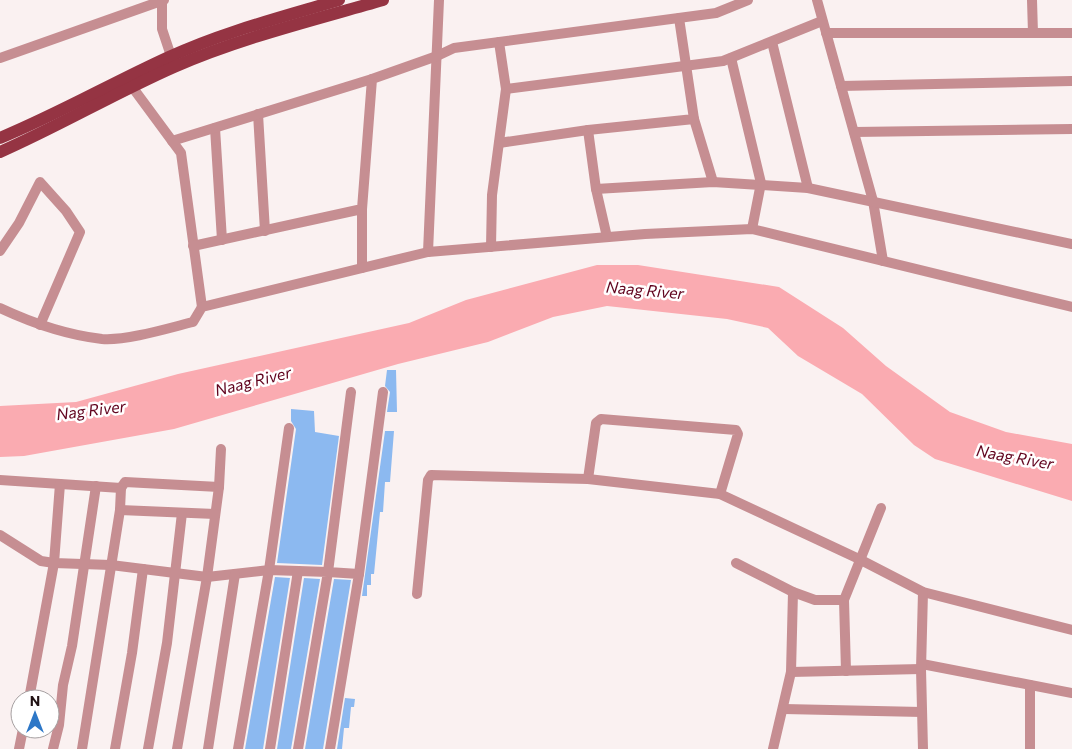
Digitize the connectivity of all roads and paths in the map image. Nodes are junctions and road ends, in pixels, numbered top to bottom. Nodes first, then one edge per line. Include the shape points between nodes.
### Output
1 (163, 0) edge
2 (339, 0) edge
3 (383, 0) edge
4 (439, 0) edge
5 (748, 0) edge
6 (816, 0) edge
7 (1032, 0) edge
8 (679, 18) junction
9 (822, 21) junction
10 (826, 33) junction
11 (1033, 33) junction
12 (1072, 33) edge
13 (499, 42) junction
14 (772, 42) junction
15 (437, 56) junction
16 (0, 58) edge
17 (730, 58) junction
18 (172, 62) junction
19 (685, 66) junction
20 (372, 79) junction
21 (1072, 80) edge
22 (841, 86) junction
23 (133, 88) junction
24 (506, 89) junction
25 (258, 114) junction
26 (694, 120) junction
27 (215, 128) junction
28 (1072, 129) edge
29 (588, 130) junction
30 (854, 132) junction
31 (0, 138) edge
32 (172, 141) junction
33 (499, 143) junction
34 (0, 152) edge
35 (713, 182) junction
36 (761, 183) junction
37 (808, 188) junction
38 (596, 189) junction
39 (873, 200) junction
40 (362, 209) junction
41 (752, 229) junction
42 (265, 231) junction
43 (607, 237) junction
44 (222, 240) junction
45 (1072, 244) edge
46 (193, 246) junction
47 (491, 247) junction
48 (0, 251) edge
49 (428, 252) junction
50 (883, 261) junction
51 (362, 268) junction
52 (202, 307) junction
53 (1072, 307) edge
54 (0, 308) edge
55 (40, 325) junction
56 (350, 392) dead end
57 (383, 392) dead end
58 (289, 428) dead end
59 (221, 449) dead end
60 (588, 479) junction
61 (0, 480) edge
62 (60, 484) junction
63 (96, 486) junction
64 (219, 487) junction
65 (121, 488) junction
66 (720, 494) junction
67 (881, 508) dead end
68 (120, 510) junction
69 (182, 513) junction
70 (215, 514) junction
71 (0, 535) edge
72 (859, 559) junction
73 (54, 563) junction
74 (736, 563) dead end
75 (84, 564) junction
76 (111, 565) junction
77 (143, 569) junction
78 (269, 570) junction
79 (298, 571) junction
80 (328, 572) junction
81 (176, 573) junction
82 (234, 574) junction
83 (358, 574) junction
84 (207, 577) junction
85 (793, 592) junction
86 (923, 592) junction
87 (417, 594) dead end
88 (844, 600) junction
89 (1072, 630) edge
90 (921, 667) junction
91 (846, 671) junction
92 (791, 672) junction
93 (1030, 685) junction
94 (31, 689) edge
95 (1072, 692) edge
96 (784, 709) junction
97 (922, 712) junction
98 (54, 749) edge
99 (82, 749) edge
100 (115, 749) edge
101 (148, 749) edge
102 (178, 749) edge
103 (208, 749) edge
104 (238, 749) edge
105 (270, 749) edge
106 (298, 749) edge
107 (330, 749) edge
108 (773, 749) edge
109 (923, 749) edge
110 (1030, 749) edge

1 - 16 street
1 - 18 street via 162,29
2 - 18 main road via 251,27
3 - 18 main road
4 - 15 street
5 - 8 street via 716,13
6 - 9 street
7 - 11 street
8 - 13 street
8 - 19 street
9 - 10 street
9 - 14 street
10 - 11 street
10 - 22 street
11 - 12 street
13 - 15 street via 454,48
13 - 24 street
14 - 17 street
14 - 37 street
15 - 20 street
15 - 49 street
17 - 19 street
17 - 36 street
18 - 23 main road
18 - 31 main road
19 - 24 street
19 - 26 street
20 - 25 street
20 - 40 street
21 - 22 street
22 - 30 street
23 - 32 street
23 - 34 main road
24 - 33 street
25 - 27 street
25 - 42 street
26 - 29 street
26 - 35 street
27 - 32 street
27 - 44 street
28 - 30 street
29 - 33 street
29 - 38 street
30 - 39 street
32 - 46 street via 181,152
33 - 47 street via 492,195
35 - 36 street
35 - 38 street
36 - 37 street
36 - 41 street
37 - 39 street
38 - 43 street
39 - 45 street
39 - 50 street
40 - 42 street
40 - 51 street
41 - 43 street
41 - 50 street
42 - 44 street
43 - 47 street
44 - 46 street
46 - 52 street
47 - 49 street
48 - 55 street via 40,182 80,232
49 - 51 street
50 - 53 street
51 - 52 street
52 - 55 street via 193,322 154,332 104,339
54 - 55 street
56 - 80 street
57 - 83 street
58 - 78 street
59 - 64 street
60 - 66 street
60 - 66 street via 596,423 601,419 736,430 738,434
60 - 87 street via 431,475
61 - 62 street
62 - 63 street
62 - 73 street
63 - 65 street
63 - 75 street
64 - 65 street via 125,482
64 - 70 street
65 - 68 street
66 - 72 street
67 - 72 street
68 - 69 street
68 - 76 street
69 - 70 street
69 - 81 street
70 - 84 street
71 - 73 street via 41,562
72 - 86 street
72 - 88 street
73 - 75 street
73 - 94 street
74 - 85 street
75 - 76 street
75 - 98 street
76 - 77 street
76 - 99 street
77 - 81 street
77 - 100 street
78 - 79 street
78 - 82 street
78 - 104 street
79 - 80 street
79 - 105 street
80 - 83 street
80 - 106 street
81 - 84 street
81 - 101 street
82 - 84 street
82 - 103 street
83 - 107 street
84 - 102 street
85 - 88 street via 815,600
85 - 92 street
86 - 89 street
86 - 90 street
88 - 91 street
90 - 91 street
90 - 93 street
90 - 97 street
91 - 92 street
92 - 96 street
93 - 95 street
93 - 110 street
96 - 97 street
96 - 108 street
97 - 109 street

